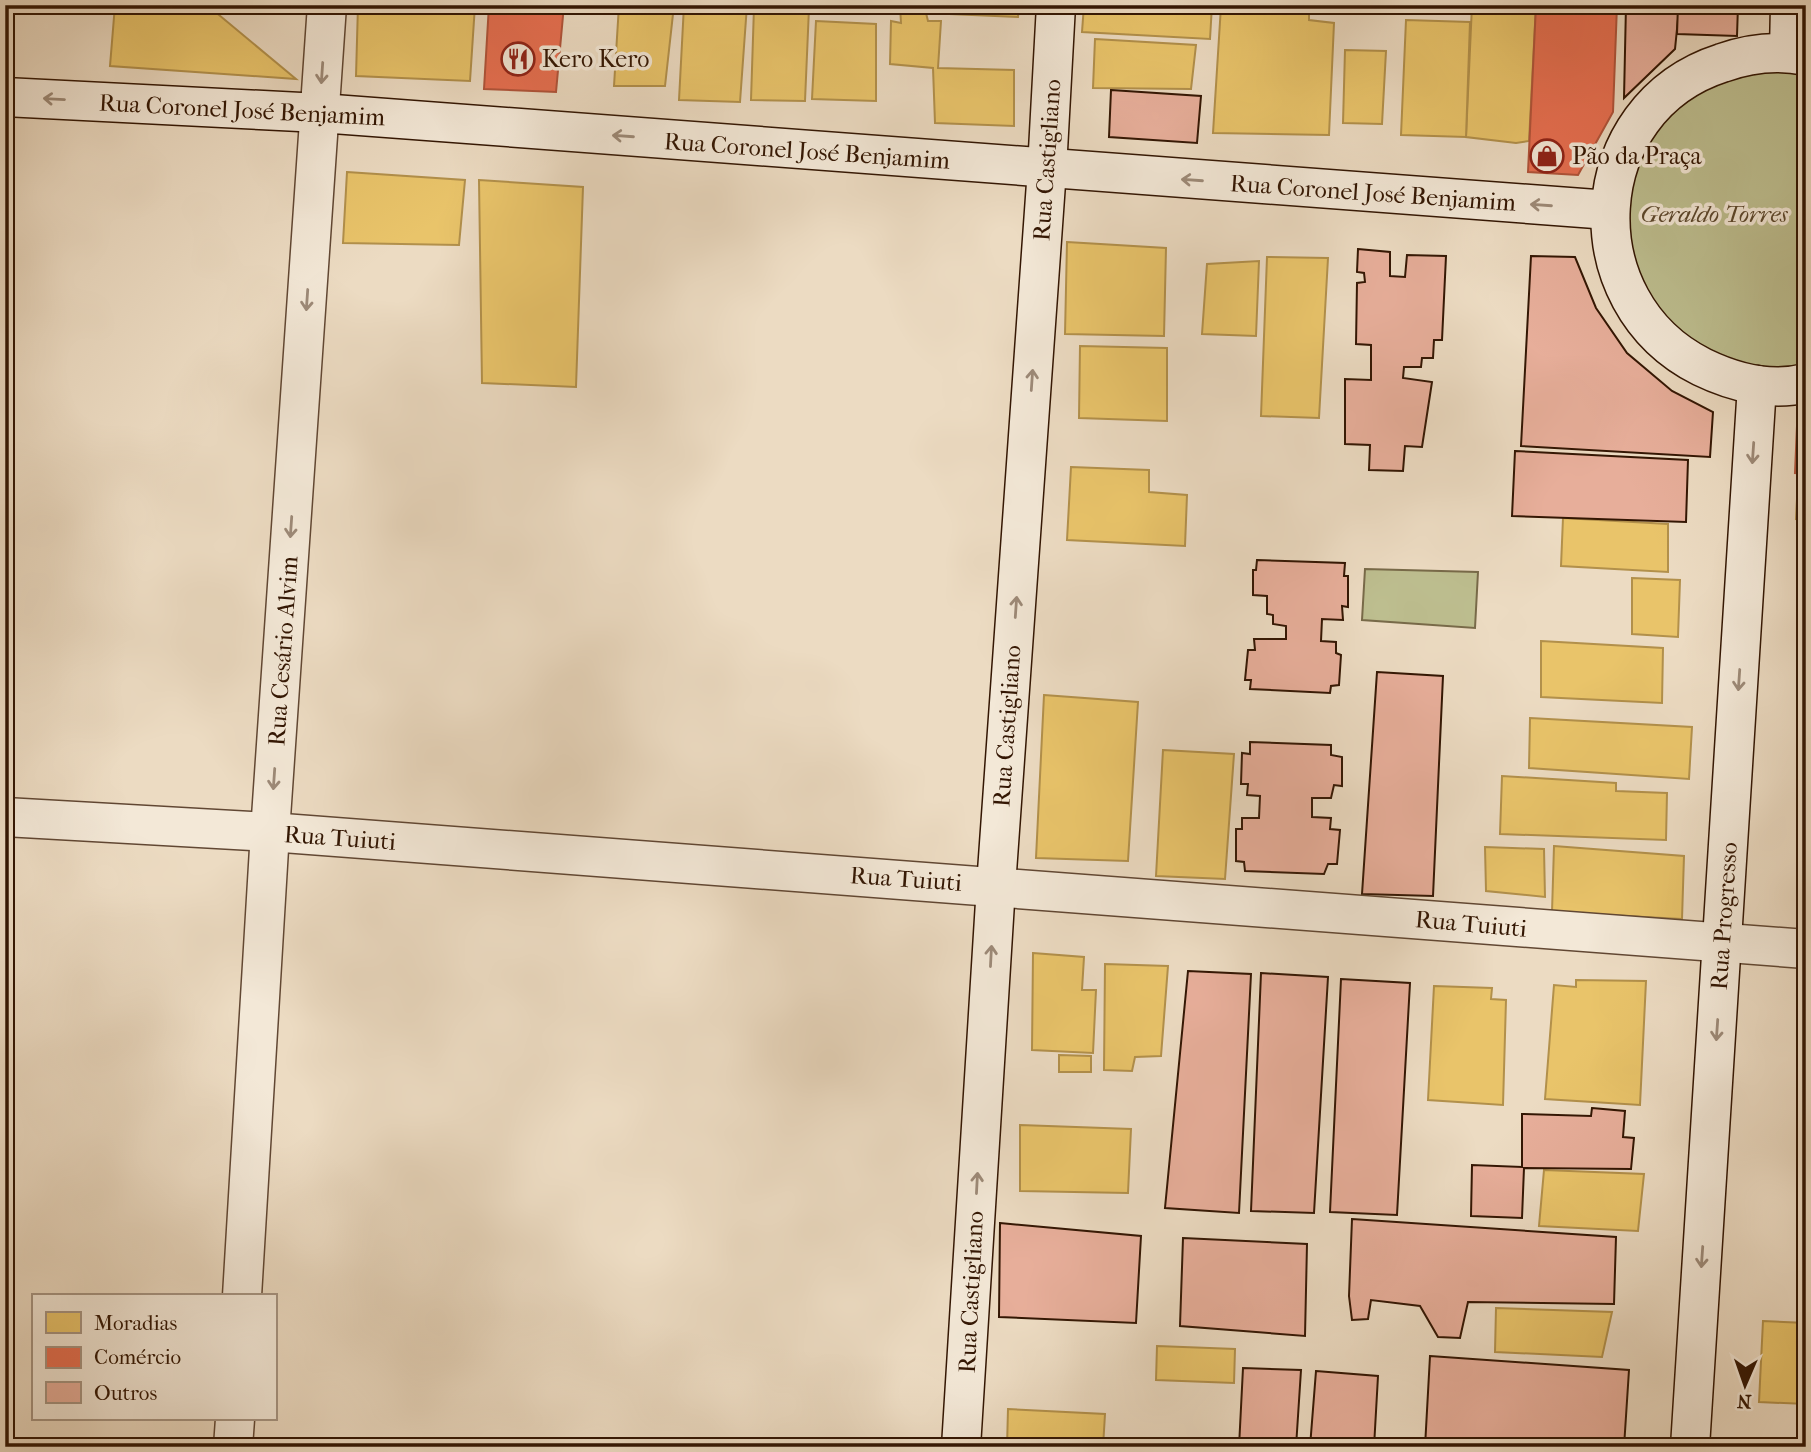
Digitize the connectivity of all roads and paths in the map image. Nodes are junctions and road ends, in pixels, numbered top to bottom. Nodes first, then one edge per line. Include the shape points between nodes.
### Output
1 (327, 5) edge
2 (1056, 5) edge
3 (1790, 5) edge
4 (1797, 54) edge
5 (5, 96) edge
6 (320, 113) junction
7 (1047, 169) junction
8 (1609, 210) junction
9 (1806, 383) edge
10 (1757, 385) junction
11 (5, 817) edge
12 (270, 832) junction
13 (996, 886) junction
14 (1722, 944) junction
15 (1806, 949) edge
16 (242, 1294) edge
17 (235, 1420) edge
18 (233, 1447) edge
19 (961, 1447) edge
20 (1690, 1447) edge

1 -> 6 street, Rua Cesário Alvim
2 - 7 street, Rua Castigliano
3 - 4 street
4 - 8 street via 1746,54 1706,68 1671,90 1641,120 1621,158
6 -> 5 street, Rua Coronel José Benjamim
7 -> 6 street, Rua Coronel José Benjamim
6 -> 12 street, Rua Cesário Alvim
8 -> 7 street, Rua Coronel José Benjamim
13 -> 7 street, Rua Castigliano
8 - 10 street via 1611,243 1624,287 1648,325 1681,356 1722,377
9 - 10 street
10 -> 14 street, Rua Progresso
11 - 12 street, Rua Tuiuti
12 - 13 street, Rua Tuiuti
12 - 16 street, Rua Cesário Alvim
13 - 14 street, Rua Tuiuti
19 -> 13 street, Rua Castigliano
14 - 15 street, Rua Tuiuti
14 -> 20 street, Rua Progresso
17 - 18 street

